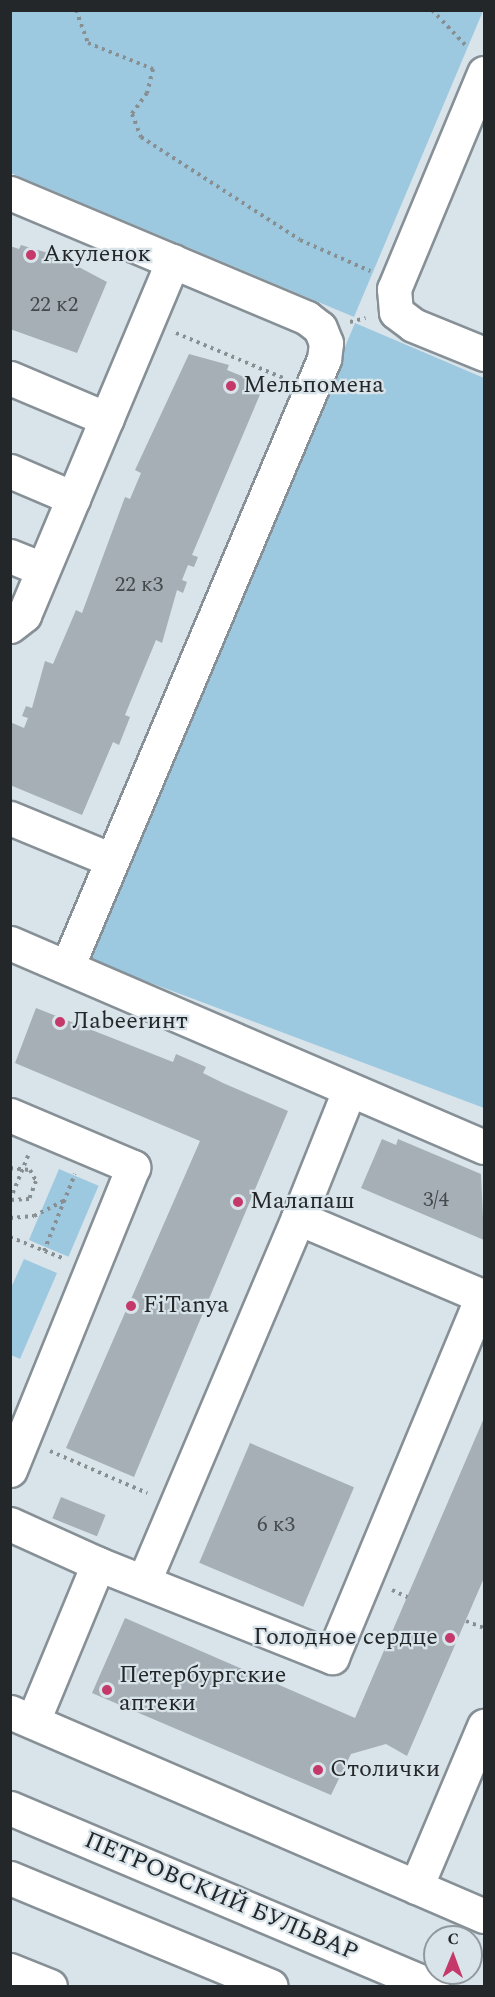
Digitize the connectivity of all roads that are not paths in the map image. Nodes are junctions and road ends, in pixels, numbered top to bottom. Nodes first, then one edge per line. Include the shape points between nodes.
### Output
1 (478, 62) edge
2 (10, 193) edge
3 (173, 261) junction
4 (484, 354) edge
5 (10, 378) edge
6 (107, 419) junction
7 (10, 471) edge
8 (73, 498) junction
9 (10, 556) edge
10 (43, 569) junction
11 (10, 626) edge
12 (10, 818) edge
13 (112, 860) junction
14 (10, 943) edge
15 (67, 967) junction
16 (348, 1093) junction
17 (10, 1115) edge
18 (484, 1147) edge
19 (298, 1218) junction
20 (10, 1470) edge
21 (10, 1524) edge
22 (98, 1564) junction
23 (144, 1581) junction
24 (22, 1717) edge
25 (484, 1726) edge
26 (10, 1808) edge
27 (10, 1878) edge
28 (416, 1887) junction
29 (484, 1916) edge
30 (10, 1970) edge
31 (50, 1986) edge
32 (271, 1986) edge
33 (432, 1986) edge

1 - 4 street via 395,300 413,325
2 - 3 street
3 - 6 street
3 - 13 street via 320,328 324,359
5 - 6 street
6 - 8 street
7 - 8 street
8 - 10 street
9 - 10 street
10 - 11 street via 24,615
12 - 13 street
13 - 15 street
14 - 15 street
15 - 16 street via 312,1071
16 - 18 street
16 - 19 street
17 - 20 street via 133,1167
19 - 23 street
19 - 23 street via 482,1296 332,1657
21 - 22 street
22 - 23 street
22 - 24 street
24 - 28 street
25 - 28 street
26 - 33 street, ПЕТРОВСКИЙ БУЛЬВАР
27 - 32 street
28 - 29 street
30 - 31 street

